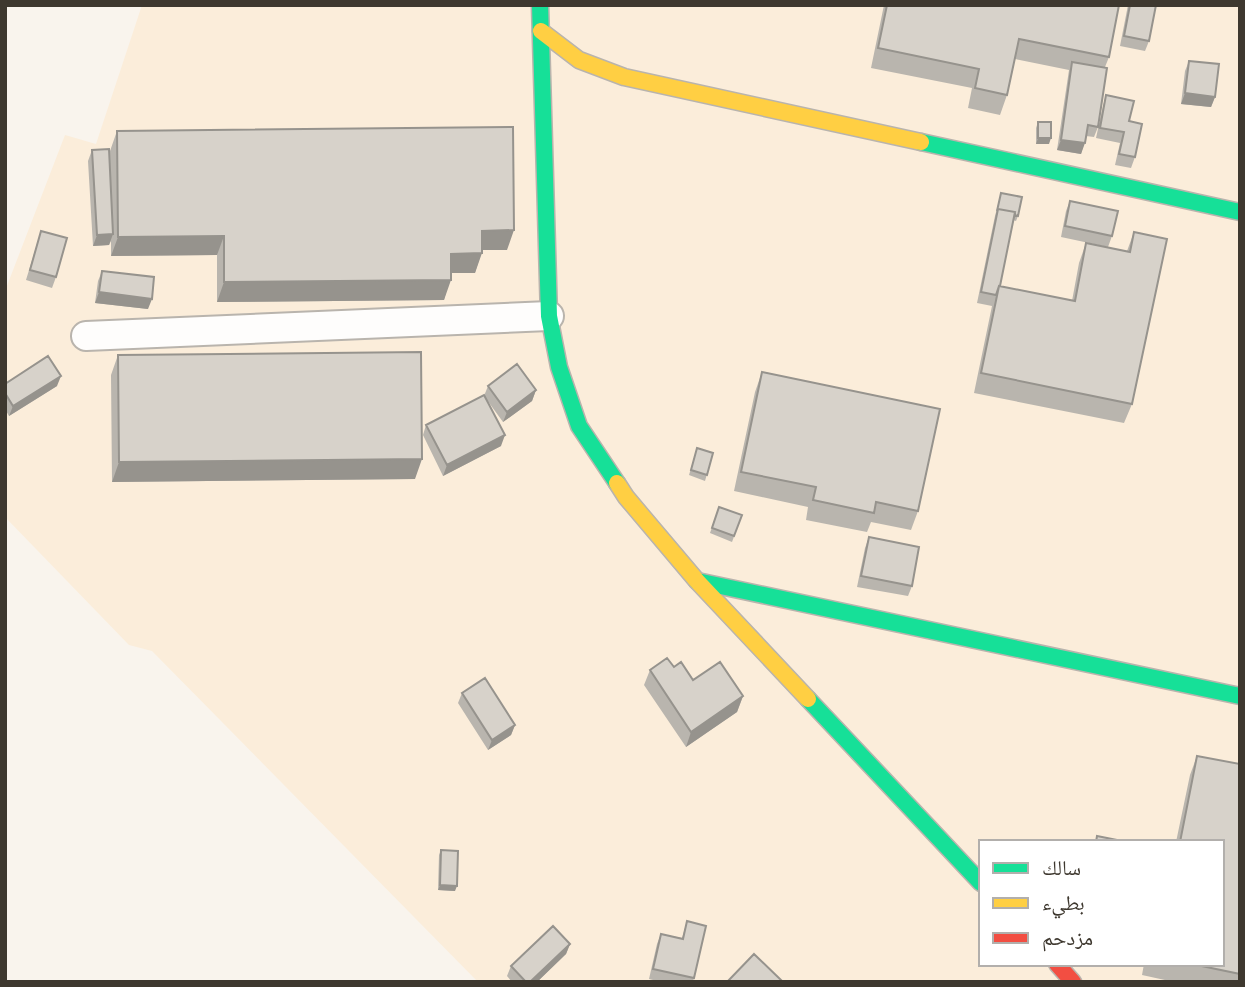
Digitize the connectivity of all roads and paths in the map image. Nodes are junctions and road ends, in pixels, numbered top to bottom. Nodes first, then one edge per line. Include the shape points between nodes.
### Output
1 (540, 5) edge
2 (541, 31) junction
3 (1240, 212) edge
4 (549, 316) junction
5 (86, 336) dead end
6 (697, 581) junction
7 (1240, 696) edge
8 (979, 881) edge
9 (1059, 966) edge
10 (1073, 982) edge

1 - 2 street
2 - 3 street via 579,60 624,77
2 - 4 street
4 - 5 street
4 - 6 street via 559,367 579,426 626,498
6 - 7 street
6 - 8 street
9 - 10 street

